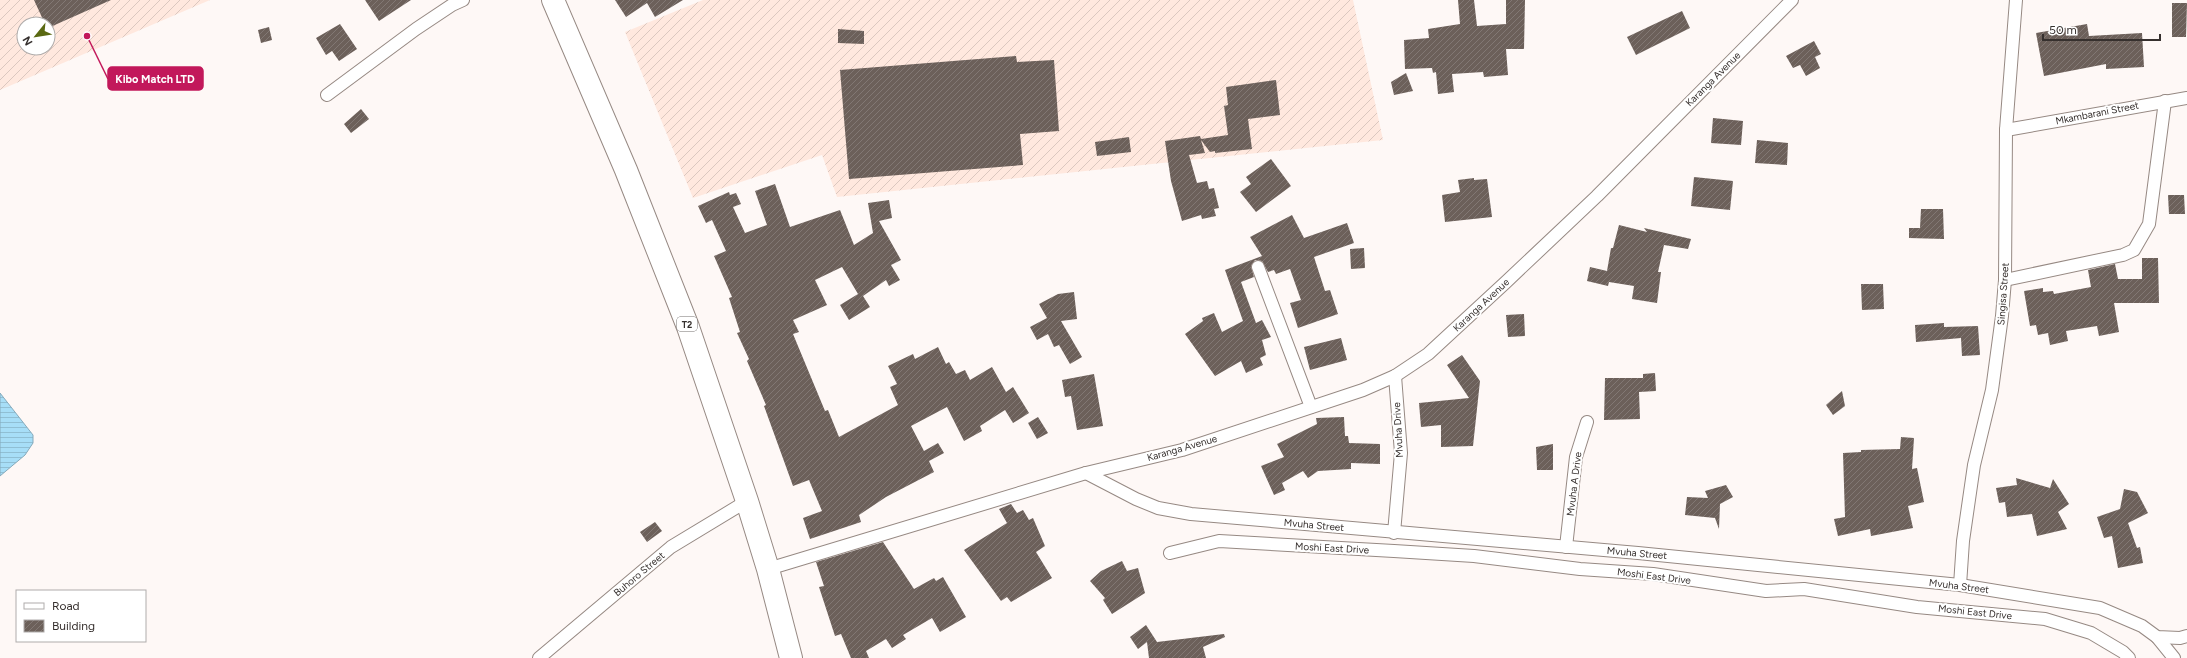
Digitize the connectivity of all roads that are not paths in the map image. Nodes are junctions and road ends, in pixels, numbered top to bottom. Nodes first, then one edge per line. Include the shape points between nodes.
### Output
1 (463, 0) edge
2 (553, 0) edge
3 (1792, 0) edge
4 (2016, 0) edge
5 (327, 96) dead end
6 (2187, 98) edge
7 (2165, 101) junction
8 (2006, 130) junction
9 (1258, 267) dead end
10 (2005, 280) junction
11 (1395, 376) junction
12 (1311, 407) junction
13 (1587, 422) dead end
14 (1086, 473) junction
15 (747, 501) junction
16 (1394, 533) junction
17 (1566, 547) junction
18 (1170, 553) dead end
19 (768, 569) junction
20 (1960, 585) junction
21 (2187, 636) edge
22 (2157, 637) junction
23 (539, 658) edge
24 (791, 658) edge
25 (2129, 658) edge
26 (2174, 658) edge

1 - 5 street via 416,29
2 - 15 highway, T2 via 626,170 688,327
3 - 11 street, Karanga Avenue via 1597,196 1428,354
4 - 8 street, Singisa Street
6 - 7 street, Mkambarani Street
7 - 8 street, Mkambarani Street
7 - 10 street via 2150,224 2134,250 2123,255
8 - 10 street, Singisa Street
9 - 12 street
10 - 20 street, Singisa Street via 1992,390 1974,466 1963,541
11 - 12 street, Karanga Avenue via 1363,390
11 - 16 street, Mvuha Drive via 1401,453
12 - 14 street, Karanga Avenue via 1182,450
13 - 17 street, Mvuha A Drive via 1576,457
14 - 16 street, Mvuha Street via 1158,508 1191,514
14 - 19 street, Karanga Avenue
15 - 19 highway, T2
15 - 23 street, Buhoro Street via 671,547
16 - 17 street, Mvuha Street
17 - 20 street, Mvuha Street
18 - 25 street, Moshi East Drive via 1219,542 1394,551 1474,556 1580,569 1653,574 1766,591 1804,589 1917,607 2045,619 2090,633
19 - 24 highway, T2
20 - 22 street, Mvuha Street via 2100,608 2142,626
21 - 22 street
22 - 26 street, Mvuha Street

